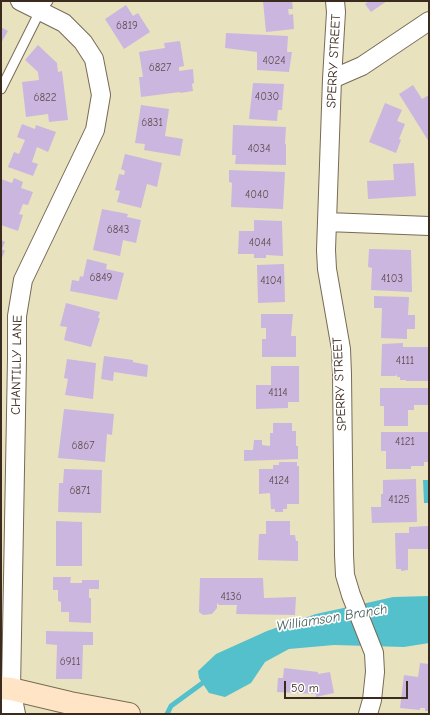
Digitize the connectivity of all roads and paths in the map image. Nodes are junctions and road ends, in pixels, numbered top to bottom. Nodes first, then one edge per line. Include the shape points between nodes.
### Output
1 (20, 1) edge
2 (335, 1) edge
3 (44, 6) edge
4 (429, 21) edge
5 (332, 80) junction
6 (1, 89) edge
7 (327, 222) junction
8 (429, 226) edge
9 (8, 547) edge
10 (6, 689) edge
11 (2, 714) edge
12 (16, 714) edge
13 (129, 714) edge
14 (368, 714) edge

1 - 3 street, CHANTILLY LANE
2 - 5 street, SPERRY STREET
3 - 6 lane
3 - 9 street, CHANTILLY LANE via 83,42 94,59 101,95 95,130 24,280 19,302
4 - 5 street via 362,66
5 - 7 street, SPERRY STREET
7 - 8 street
7 - 14 street, SPERRY STREET via 327,269 342,374 345,575 374,653 375,672
9 - 10 street, CHANTILLY LANE
10 - 11 street
10 - 12 street
10 - 13 street

